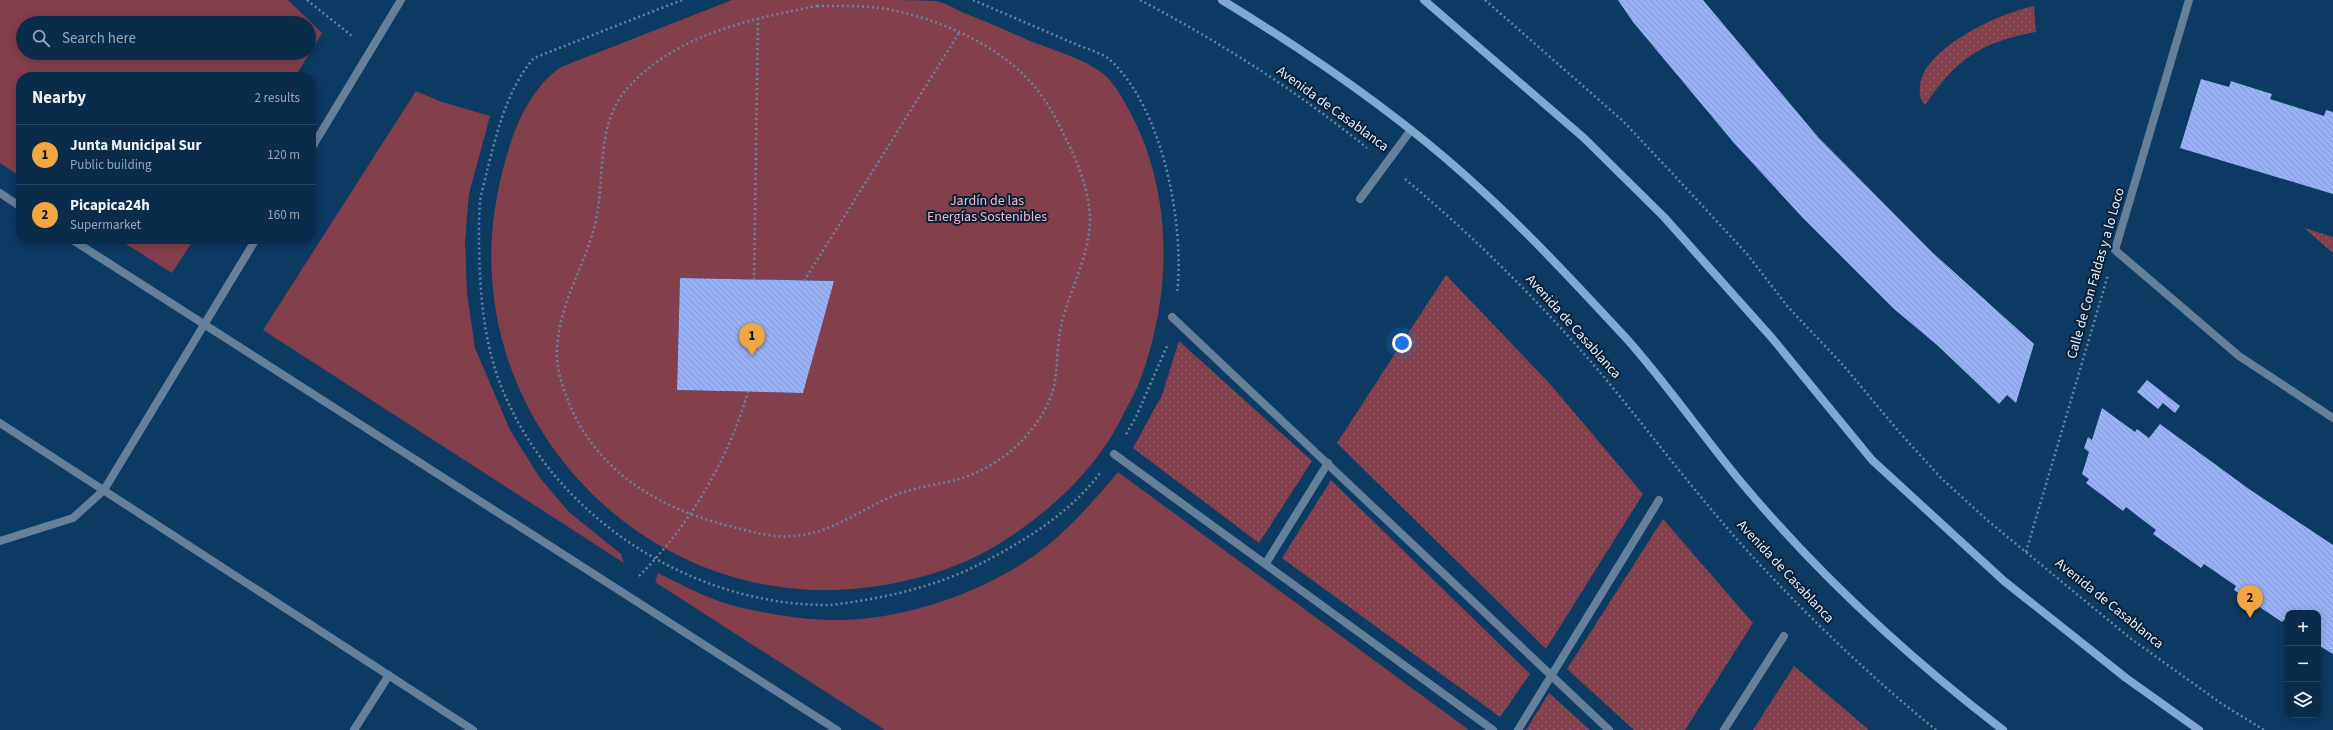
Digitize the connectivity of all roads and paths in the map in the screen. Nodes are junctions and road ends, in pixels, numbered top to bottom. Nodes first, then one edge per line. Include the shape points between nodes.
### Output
1 (307, 0) edge
2 (401, 0) edge
3 (682, 0) edge
4 (851, 0) edge
5 (973, 0) edge
6 (1140, 0) edge
7 (1222, 0) edge
8 (1485, 0) edge
9 (2189, 0) edge
10 (1429, 2) edge
11 (850, 6) junction
12 (758, 18) junction
13 (960, 34) junction
14 (371, 50) junction
15 (1410, 130) junction
16 (316, 141) edge
17 (1386, 163) junction
18 (0, 194) edge
19 (1360, 199) dead end
20 (16, 204) edge
21 (79, 244) edge
22 (253, 244) edge
23 (2115, 250) junction
24 (754, 280) dead end
25 (804, 281) dead end
26 (1172, 317) junction
27 (204, 325) junction
28 (748, 392) dead end
29 (2333, 418) edge
30 (0, 423) edge
31 (1114, 454) junction
32 (1328, 463) junction
33 (104, 490) junction
34 (1659, 500) dead end
35 (688, 515) junction
36 (0, 541) edge
37 (2026, 552) junction
38 (656, 559) junction
39 (1266, 563) junction
40 (623, 592) junction
41 (1784, 636) dead end
42 (389, 675) junction
43 (1551, 675) junction
44 (354, 730) edge
45 (473, 730) edge
46 (837, 730) edge
47 (1493, 730) edge
48 (1518, 730) edge
49 (1609, 730) edge
50 (1724, 730) edge
51 (1936, 730) edge
52 (2003, 730) edge
53 (2199, 730) edge
54 (2264, 730) edge

1 - 14 path
2 - 14 street
3 - 38 path via 534,58 523,71 505,110 480,200 479,265 484,316 496,372 520,426 550,469 594,517
4 - 11 path
5 - 26 path via 1108,58 1135,92 1156,137 1172,190 1178,236 1177,292
6 - 17 path, Avenida de Casablanca via 1186,24 1254,66
7 - 15 main road, Avenida de Casablanca via 1328,69
8 - 37 path, Avenida de Casablanca via 1623,121 1746,254 1788,307 1843,365 1941,478
9 - 23 street, Calle de Con Faldas y a lo Loco
10 - 53 main road via 1584,138 1664,216 1772,338 1872,460 2004,581 2126,678
11 - 12 path via 817,6
11 - 13 path via 898,11 933,21
12 - 24 path
12 - 35 path via 675,50 645,71 616,103 605,144 597,217 587,250 571,286 560,324 556,353 561,384 575,419 596,450 623,476 651,496
13 - 25 path
13 - 35 path via 1006,61 1038,89 1074,155 1086,189 1090,217 1087,246 1061,325 1055,382 1050,400 1034,426 1013,449 990,466 962,479 906,491 822,531 799,536 775,536
14 - 16 street
15 - 17 street
15 - 52 main road, Avenida de Casablanca via 1467,177 1556,264 1628,341 1742,483 1800,547 1879,627
17 - 19 street
17 - 51 path, Avenida de Casablanca via 1497,260 1609,383 1717,515 1776,582 1841,648
18 - 20 street
21 - 27 street
22 - 27 street
23 - 29 street via 2239,356
23 - 37 path, Calle de Con Faldas y a lo Loco
26 - 31 path via 1166,351 1136,417
26 - 32 street
27 - 33 street
27 - 40 street
28 - 35 path via 738,427 720,464
30 - 33 street
31 - 38 path via 1095,480 1067,508 1018,544 955,576 892,596 830,606 781,602 736,592 682,573
31 - 39 street
32 - 39 street
32 - 43 street
33 - 36 street via 73,518
33 - 42 street
34 - 43 street
35 - 38 path
37 - 54 path, Avenida de Casablanca via 2130,638 2222,704
38 - 40 path
39 - 47 street
40 - 46 street
41 - 50 street
42 - 44 street
42 - 45 street
43 - 48 street
43 - 49 street

